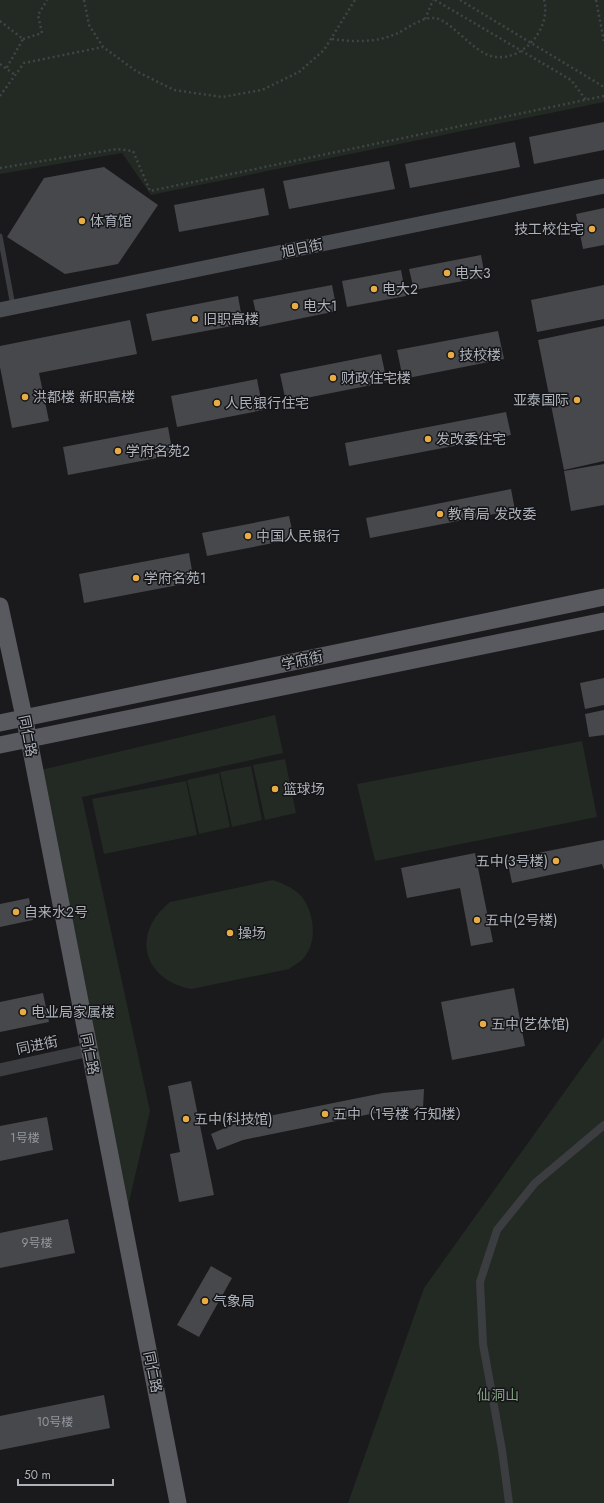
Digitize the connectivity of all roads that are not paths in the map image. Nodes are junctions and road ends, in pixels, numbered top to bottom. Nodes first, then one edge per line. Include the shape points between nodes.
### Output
1 (604, 186) edge
2 (0, 236) edge
3 (6, 308) edge
4 (604, 597) edge
5 (0, 606) edge
6 (604, 621) edge
7 (0, 648) edge
8 (13, 721) edge
9 (24, 740) junction
10 (0, 745) edge
11 (81, 1052) junction
12 (0, 1070) edge
13 (604, 1125) edge
14 (171, 1503) edge
15 (178, 1503) edge
16 (509, 1503) edge

1 - 3 main road, 旭日街
2 - 3 lane
4 - 8 main road, 学府街
5 - 8 main road, 同仁路
6 - 9 main road, 学府街
7 - 8 main road, 同仁路
8 - 9 main road, 同仁路
9 - 10 main road, 学府街
9 - 11 main road, 同仁路
9 - 15 main road, 同仁路
11 - 12 street, 同进街
11 - 14 main road, 同仁路
13 - 16 street via 535,1183 497,1230 480,1282 483,1344

